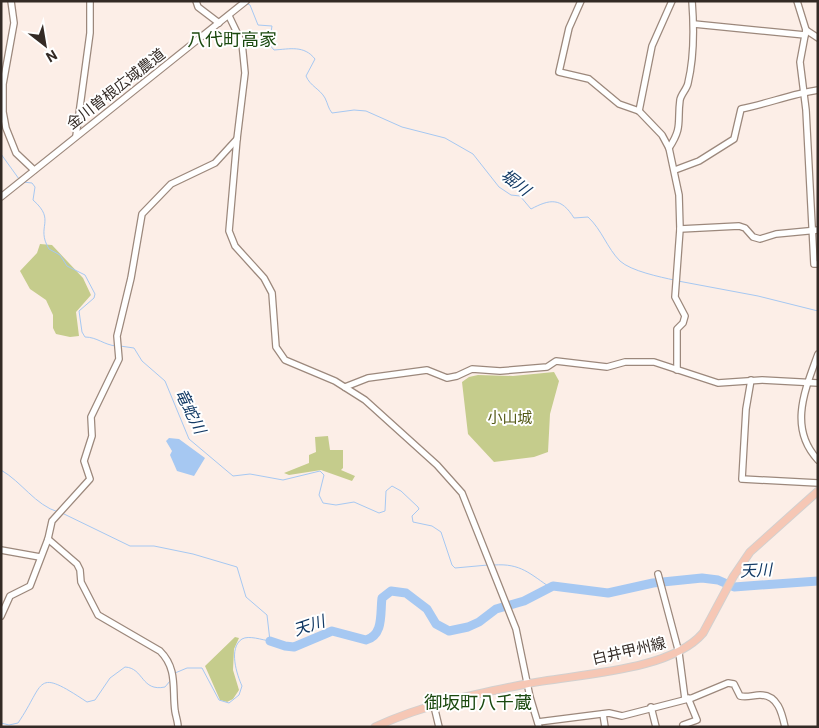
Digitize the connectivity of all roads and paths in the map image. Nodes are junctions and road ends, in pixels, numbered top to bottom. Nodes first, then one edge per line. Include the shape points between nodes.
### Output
1 (11, 1) edge
2 (90, 1) edge
3 (196, 1) edge
4 (580, 1) edge
5 (672, 1) edge
6 (692, 1) edge
7 (797, 1) edge
8 (244, 3) edge
9 (229, 16) junction
10 (219, 23) junction
11 (694, 24) junction
12 (805, 32) junction
13 (818, 38) edge
14 (818, 90) edge
15 (802, 92) junction
16 (639, 110) junction
17 (76, 136) junction
18 (236, 140) junction
19 (669, 148) junction
20 (34, 170) junction
21 (675, 170) junction
22 (1, 197) edge
23 (680, 229) junction
24 (815, 230) edge
25 (818, 264) edge
26 (818, 354) edge
27 (677, 370) junction
28 (751, 380) junction
29 (818, 383) edge
30 (808, 384) junction
31 (345, 387) junction
32 (818, 460) edge
33 (818, 483) edge
34 (818, 491) edge
35 (48, 539) junction
36 (1, 550) edge
37 (40, 556) junction
38 (658, 574) dead end
39 (1, 616) edge
40 (679, 653) junction
41 (527, 683) junction
42 (687, 699) junction
43 (434, 706) junction
44 (651, 707) junction
45 (602, 714) junction
46 (538, 724) edge
47 (178, 727) edge
48 (375, 727) edge
49 (439, 727) edge
50 (604, 727) edge
51 (656, 727) edge
52 (684, 727) edge
53 (784, 727) edge

1 - 20 street via 14,23 3,84 3,112 16,153
2 - 17 street via 90,33
3 - 10 street via 198,7
4 - 16 street via 569,28 559,72 589,79 618,104
5 - 16 street via 652,46
6 - 11 street
7 - 12 street
8 - 9 street, 金川曽根広域農道
9 - 10 street, 金川曽根広域農道
9 - 18 street via 244,55 245,73
10 - 17 street, 金川曽根広域農道
11 - 12 street
11 - 19 street via 688,82 680,100 680,123
12 - 13 street
12 - 15 street via 800,62
14 - 15 street
15 - 21 street via 740,109 734,138 699,161
15 - 24 street
16 - 19 street via 662,135
17 - 20 street, 金川曽根広域農道
18 - 31 street via 229,231 235,246 264,278 272,293 276,347 284,360
18 - 35 street via 215,164 171,184 142,214 131,278 116,336 119,358 91,417 92,436 84,461 90,478 52,521
19 - 21 street
20 - 22 street, 金川曽根広域農道
21 - 23 street
23 - 24 street via 739,226 760,239
23 - 27 street via 675,297 685,316 677,329
24 - 25 street via 814,264
26 - 30 street
27 - 28 street via 718,383
27 - 31 street via 654,362 625,362 606,367 556,361 547,367 500,371 472,369 447,378 427,370 368,378
28 - 30 street
28 - 33 street via 742,479
29 - 30 street
30 - 32 street via 801,403 801,426
31 - 41 street via 365,400 452,479 466,501 506,600 522,651
34 - 40 main road, 白井甲州線 via 750,552 703,633
35 - 37 street
35 - 47 street via 77,564 81,582 98,615 167,657 174,680
36 - 37 street
37 - 39 street via 30,586 10,596
38 - 40 street
40 - 41 main road, 白井甲州線 via 583,676
40 - 42 street
41 - 43 main road, 白井甲州線
41 - 46 street
42 - 44 street
42 - 52 street via 697,720
42 - 53 street via 716,686 734,684 740,696 761,695 778,704
43 - 48 main road, 白井甲州線
43 - 49 street
44 - 45 street via 622,716
44 - 51 street
45 - 46 street
45 - 50 street

